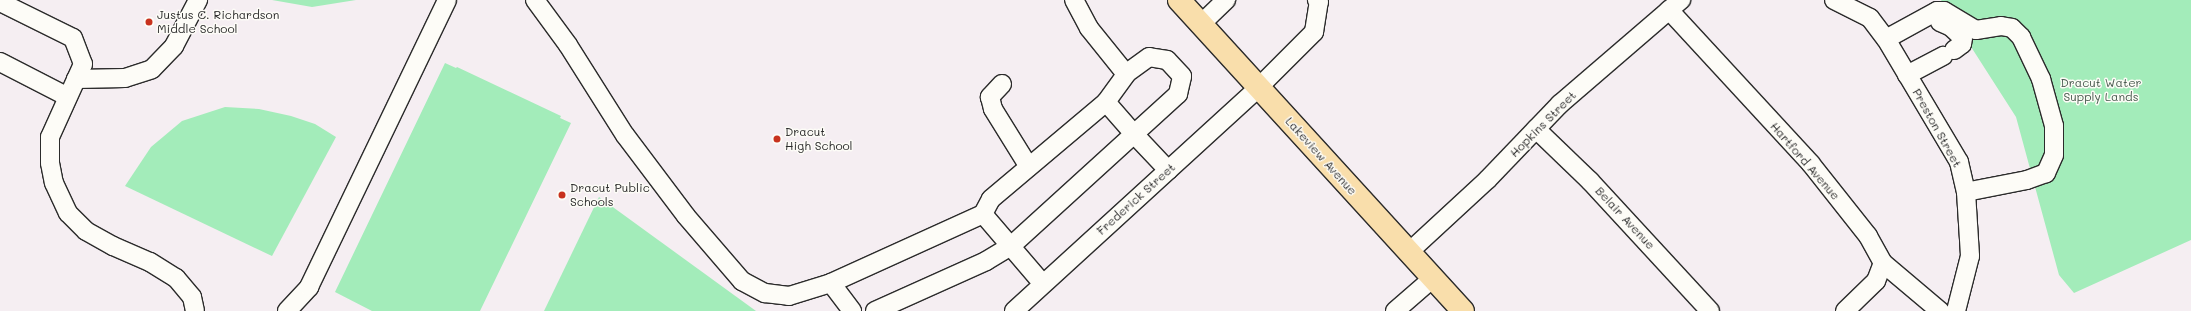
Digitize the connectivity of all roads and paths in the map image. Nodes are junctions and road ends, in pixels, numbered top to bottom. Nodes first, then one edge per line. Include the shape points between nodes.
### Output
1 (198, 0) edge
2 (447, 0) edge
3 (1074, 0) edge
4 (1180, 0) edge
5 (1226, 0) edge
6 (1317, 0) edge
7 (1834, 0) edge
8 (0, 2) edge
9 (543, 3) edge
10 (1675, 5) edge
11 (1926, 17) junction
12 (1201, 24) junction
13 (1886, 39) junction
14 (0, 62) edge
15 (1126, 74) junction
16 (1907, 75) junction
17 (76, 79) junction
18 (1002, 84) dead end
19 (1258, 87) junction
20 (68, 97) junction
21 (1106, 102) junction
22 (1536, 129) junction
23 (1134, 134) junction
24 (1029, 167) junction
25 (1168, 170) junction
26 (1966, 192) junction
27 (983, 214) junction
28 (1011, 246) junction
29 (1409, 252) junction
30 (1883, 263) junction
31 (1433, 278) junction
32 (831, 283) junction
33 (1043, 284) junction
34 (195, 311) edge
35 (288, 311) edge
36 (852, 311) edge
37 (875, 311) edge
38 (1014, 311) edge
39 (1395, 311) edge
40 (1463, 311) edge
41 (1710, 311) edge
42 (1845, 311) edge
43 (1940, 311) edge
44 (1956, 311) edge

1 - 17 street via 174,46 152,69 125,78
2 - 35 street via 309,287
3 - 15 street via 1090,28
4 - 12 main road, Lakeview Avenue
5 - 12 street
6 - 19 street, Frederick Street via 1319,2 1314,32
7 - 13 street, Preston Street via 1870,18
8 - 17 street via 73,38 83,64
9 - 32 street via 625,135 686,216 742,280 764,293 789,296
10 - 22 street, Hopkins Street via 1560,104
10 - 30 street, Hartford Avenue via 1810,164 1868,236
11 - 13 street
11 - 16 street via 1957,32 1963,38 1962,44
11 - 26 street via 1937,11 1944,11 1976,30 2001,26 2012,28 2021,37 2041,79 2054,126 2054,155 2046,173 2027,180
12 - 19 main road, Lakeview Avenue
13 - 16 street, Preston Street
14 - 20 street
15 - 21 street
15 - 23 street via 1149,57 1167,60 1182,76 1178,94
16 - 26 street, Preston Street via 1960,162
17 - 20 street
18 - 24 street via 990,97 993,109
19 - 25 street, Frederick Street
19 - 29 main road, Lakeview Avenue
20 - 34 street via 50,137 50,156 54,183 68,213 86,231 150,262 176,278 192,297
21 - 23 street
21 - 24 street
22 - 29 street, Hopkins Street via 1488,179
22 - 41 street, Belair Avenue via 1590,181
23 - 25 street
23 - 28 street
24 - 27 street via 991,199
25 - 33 street, Frederick Street
26 - 44 street, Preston Street via 1970,256
27 - 28 street
27 - 32 street
28 - 33 street
28 - 37 street
29 - 31 main road, Lakeview Avenue
30 - 42 street via 1876,280
30 - 43 street, Hartford Avenue
31 - 39 street
31 - 40 main road, Lakeview Avenue
32 - 36 street
33 - 38 street, Frederick Street

